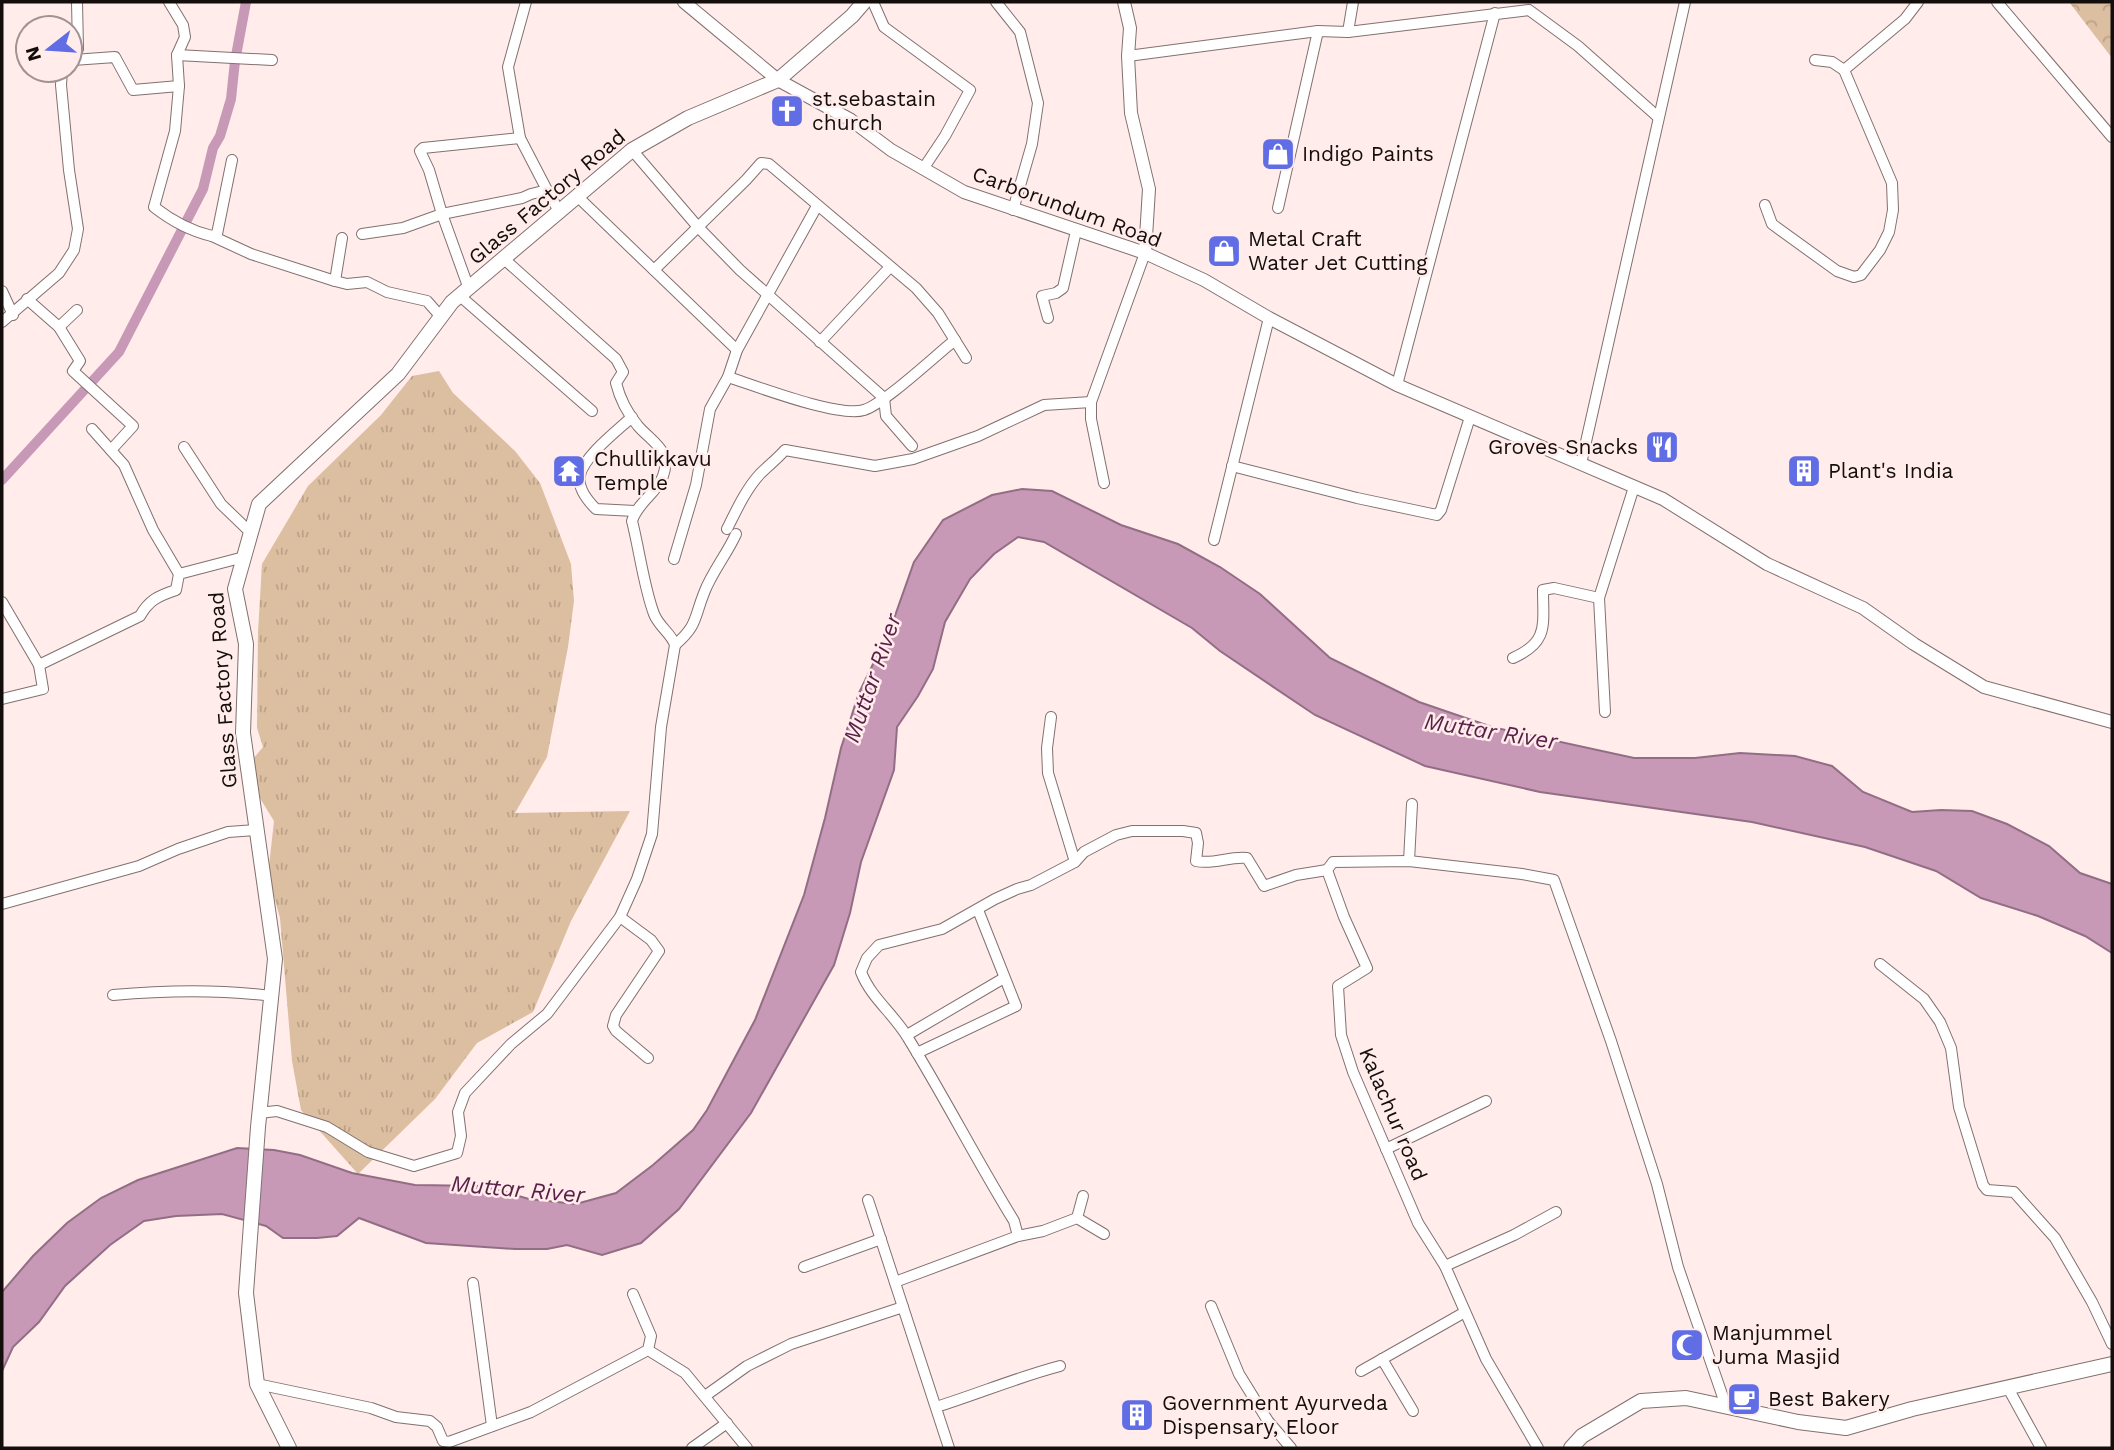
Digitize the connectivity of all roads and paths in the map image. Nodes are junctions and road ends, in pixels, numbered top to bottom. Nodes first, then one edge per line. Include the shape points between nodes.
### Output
1 (169, 2) edge
2 (526, 2) edge
3 (684, 2) edge
4 (864, 2) edge
5 (873, 2) edge
6 (996, 2) edge
7 (1124, 2) edge
8 (1353, 2) edge
9 (1685, 2) edge
10 (1918, 2) edge
11 (1997, 2) edge
12 (1530, 6) edge
13 (1495, 13) junction
14 (1318, 31) junction
15 (1348, 32) junction
16 (177, 55) junction
17 (1128, 56) junction
18 (84, 59) edge
19 (272, 60) dead end
20 (1815, 60) dead end
21 (1844, 70) junction
22 (778, 80) junction
23 (61, 84) edge
24 (180, 86) junction
25 (1658, 117) junction
26 (2112, 137) edge
27 (520, 138) junction
28 (632, 150) junction
29 (232, 160) dead end
30 (923, 169) junction
31 (547, 190) junction
32 (578, 197) junction
33 (1765, 205) dead end
34 (817, 206) junction
35 (1278, 208) dead end
36 (1013, 210) junction
37 (559, 213) junction
38 (442, 214) junction
39 (698, 226) junction
40 (1076, 230) junction
41 (362, 234) dead end
42 (212, 236) junction
43 (342, 238) dead end
44 (1145, 253) junction
45 (504, 259) junction
46 (890, 267) junction
47 (654, 270) junction
48 (335, 281) junction
49 (2, 291) edge
50 (465, 292) junction
51 (769, 296) junction
52 (27, 299) junction
53 (77, 310) dead end
54 (12, 314) junction
55 (441, 317) junction
56 (1048, 318) dead end
57 (1269, 318) junction
58 (2, 322) edge
59 (59, 327) junction
60 (955, 340) junction
61 (820, 342) junction
62 (737, 350) junction
63 (966, 358) dead end
64 (728, 377) junction
65 (1397, 385) junction
66 (884, 398) junction
67 (1091, 402) junction
68 (592, 411) dead end
69 (632, 417) junction
70 (1470, 417) junction
71 (92, 429) dead end
72 (912, 446) dead end
73 (184, 447) dead end
74 (111, 450) junction
75 (1581, 464) junction
76 (1233, 466) junction
77 (1104, 483) dead end
78 (1634, 487) junction
79 (635, 511) junction
80 (250, 532) junction
81 (1214, 540) dead end
82 (244, 557) junction
83 (674, 559) dead end
84 (179, 574) junction
85 (1600, 598) junction
86 (2, 602) edge
87 (675, 645) junction
88 (1513, 658) dead end
89 (39, 666) junction
90 (2, 699) edge
91 (1605, 712) dead end
92 (1051, 717) dead end
93 (2112, 722) edge
94 (1412, 803) dead end
95 (256, 830) junction
96 (1409, 861) junction
97 (1075, 862) junction
98 (1327, 870) junction
99 (3, 900) edge
100 (978, 910) junction
101 (620, 917) junction
102 (1880, 964) dead end
103 (1004, 978) junction
104 (113, 995) dead end
105 (271, 996) junction
106 (907, 1035) junction
107 (917, 1053) junction
108 (648, 1058) dead end
109 (1486, 1101) dead end
110 (259, 1120) junction
111 (1386, 1149) junction
112 (1083, 1196) dead end
113 (868, 1200) dead end
114 (1556, 1212) dead end
115 (1077, 1218) junction
116 (1104, 1234) dead end
117 (1018, 1236) junction
118 (881, 1239) junction
119 (1445, 1266) junction
120 (804, 1267) dead end
121 (895, 1282) junction
122 (473, 1283) dead end
123 (633, 1294) dead end
124 (1211, 1306) dead end
125 (903, 1307) junction
126 (1465, 1312) junction
127 (2112, 1344) edge
128 (648, 1350) junction
129 (1382, 1359) junction
130 (2112, 1364) edge
131 (1060, 1366) dead end
132 (1362, 1371) dead end
133 (257, 1384) junction
134 (2008, 1388) junction
135 (705, 1396) junction
136 (1726, 1406) junction
137 (936, 1407) junction
138 (1413, 1411) dead end
139 (727, 1423) junction
140 (492, 1426) junction
141 (289, 1448) edge
142 (692, 1448) edge
143 (747, 1448) edge
144 (949, 1448) edge
145 (1291, 1448) edge
146 (1538, 1448) edge
147 (1571, 1448) edge
148 (2041, 1448) edge

1 - 16 street via 186,37
2 - 27 street via 508,61
3 - 22 street, Carborundum Road
4 - 22 main road, Glass Factory Road
5 - 30 street via 884,27 970,90
6 - 36 street via 1020,32 1038,103
7 - 17 street via 1130,28
8 - 15 street
9 - 25 street
10 - 21 street via 1905,19
11 - 26 street
12 - 13 street
12 - 25 street
13 - 15 street
13 - 65 street
14 - 15 street
14 - 17 street
14 - 35 street
16 - 19 street
16 - 24 street
17 - 44 street via 1131,113 1149,189
18 - 24 street via 115,57 133,90
20 - 21 street via 1832,62
21 - 33 street via 1892,183 1893,210 1880,250 1861,275 1837,271 1772,224
22 - 28 main road, Glass Factory Road via 688,118
22 - 30 street, Carborundum Road via 851,120
23 - 52 street via 78,229 74,250 59,273
24 - 42 street via 175,131 154,207 185,227
25 - 75 street
27 - 31 street
27 - 38 street via 419,151
28 - 32 main road, Glass Factory Road
28 - 39 street
29 - 42 street via 217,234
30 - 36 street, Carborundum Road via 964,192
31 - 37 street
31 - 38 street
32 - 37 main road, Glass Factory Road
32 - 47 street
34 - 39 street via 769,164 761,163
34 - 46 street
34 - 51 street
36 - 40 street, Carborundum Road
37 - 45 main road, Glass Factory Road
38 - 41 street via 403,228
38 - 50 street
39 - 47 street
39 - 51 street
40 - 44 street, Carborundum Road
40 - 56 street via 1063,288 1042,296
42 - 48 street via 251,254
43 - 48 street
44 - 57 street, Carborundum Road
44 - 67 street
45 - 50 main road, Glass Factory Road
45 - 69 street via 616,359 623,372 615,383
46 - 60 street via 916,288
46 - 61 street
47 - 62 street
48 - 55 street via 367,282 427,301
49 - 54 street
50 - 55 main road, Glass Factory Road
50 - 68 street
51 - 61 street
51 - 62 street
52 - 54 street
52 - 59 street
53 - 59 street
54 - 58 street
55 - 80 main road, Glass Factory Road via 398,374 259,504
57 - 65 street, Carborundum Road
57 - 76 street
59 - 74 street via 80,361 73,371 133,426
60 - 63 street
60 - 66 street
61 - 66 street
62 - 64 street
64 - 66 street via 848,411 864,410
64 - 83 street via 706,422 696,485
65 - 70 street, Carborundum Road
66 - 72 street via 886,416
67 - 77 street
67 - 87 street via 1044,405 978,436 913,459 875,466 785,450 736,510 732,532 704,592 698,617
69 - 79 street via 666,462 662,480
69 - 79 street via 592,456 580,477 587,500 596,509
70 - 75 street, Carborundum Road
70 - 76 street via 1437,514
71 - 74 street
73 - 80 street via 221,504
74 - 84 street via 124,465
75 - 78 street, Carborundum Road
76 - 81 street
78 - 85 street
78 - 93 street, Carborundum Road via 1663,499 1767,564 1863,608 1983,687
79 - 87 street via 632,521 653,613
80 - 82 main road, Glass Factory Road
82 - 84 street
82 - 95 main road, Glass Factory Road via 234,589 246,644 243,733
84 - 89 street via 176,590 157,596 140,616
85 - 88 street via 1554,588 1542,590 1543,630 1532,649
85 - 91 street
86 - 89 street
87 - 101 street via 652,834
89 - 90 street via 43,689
92 - 97 street via 1048,773
94 - 96 street
95 - 99 street via 228,832 139,866
95 - 105 main road, Glass Factory Road via 275,958
96 - 98 street via 1333,862
96 - 136 street via 1554,880 1638,1125 1678,1267
97 - 98 street via 1116,835 1176,830 1196,833 1196,862 1247,858 1264,886
97 - 100 street
98 - 111 street, Kalachur road via 1367,968 1338,986 1341,1035
100 - 103 street
100 - 106 street via 942,929 879,945 867,958 861,972 867,986
101 - 108 street via 659,951 613,1026
101 - 110 street via 547,1014 465,1093 458,1112 461,1136 457,1153 414,1166 368,1152 327,1127 277,1111
102 - 127 street via 1924,999 1940,1022 1951,1048 1959,1107 1983,1185 2014,1192 2055,1238
103 - 106 street
103 - 107 street via 1016,1006
104 - 105 street via 223,990
105 - 110 main road, Glass Factory Road
106 - 107 street
107 - 117 street via 1014,1221
109 - 111 street
110 - 133 main road, Glass Factory Road via 246,1293
111 - 119 street, Kalachur road via 1419,1223
112 - 115 street
113 - 118 street
114 - 119 street
115 - 116 street
115 - 117 street
117 - 121 street
118 - 120 street
118 - 121 street
119 - 126 street, Kalachur road
121 - 125 street
122 - 140 street
123 - 128 street via 651,1336
124 - 145 street via 1239,1374
125 - 135 street via 791,1344 747,1366
125 - 137 street
126 - 129 street
126 - 146 street, Kalachur road via 1486,1359
128 - 135 street via 685,1373
128 - 140 street via 531,1412
129 - 132 street
129 - 138 street
130 - 134 main road
131 - 137 street
133 - 140 street via 430,1421 443,1441
133 - 141 main road, Glass Factory Road
134 - 136 main road via 1846,1428
134 - 148 street
135 - 139 street
136 - 147 main road via 1686,1398 1641,1401 1582,1436
137 - 144 street
139 - 142 street
139 - 143 street

